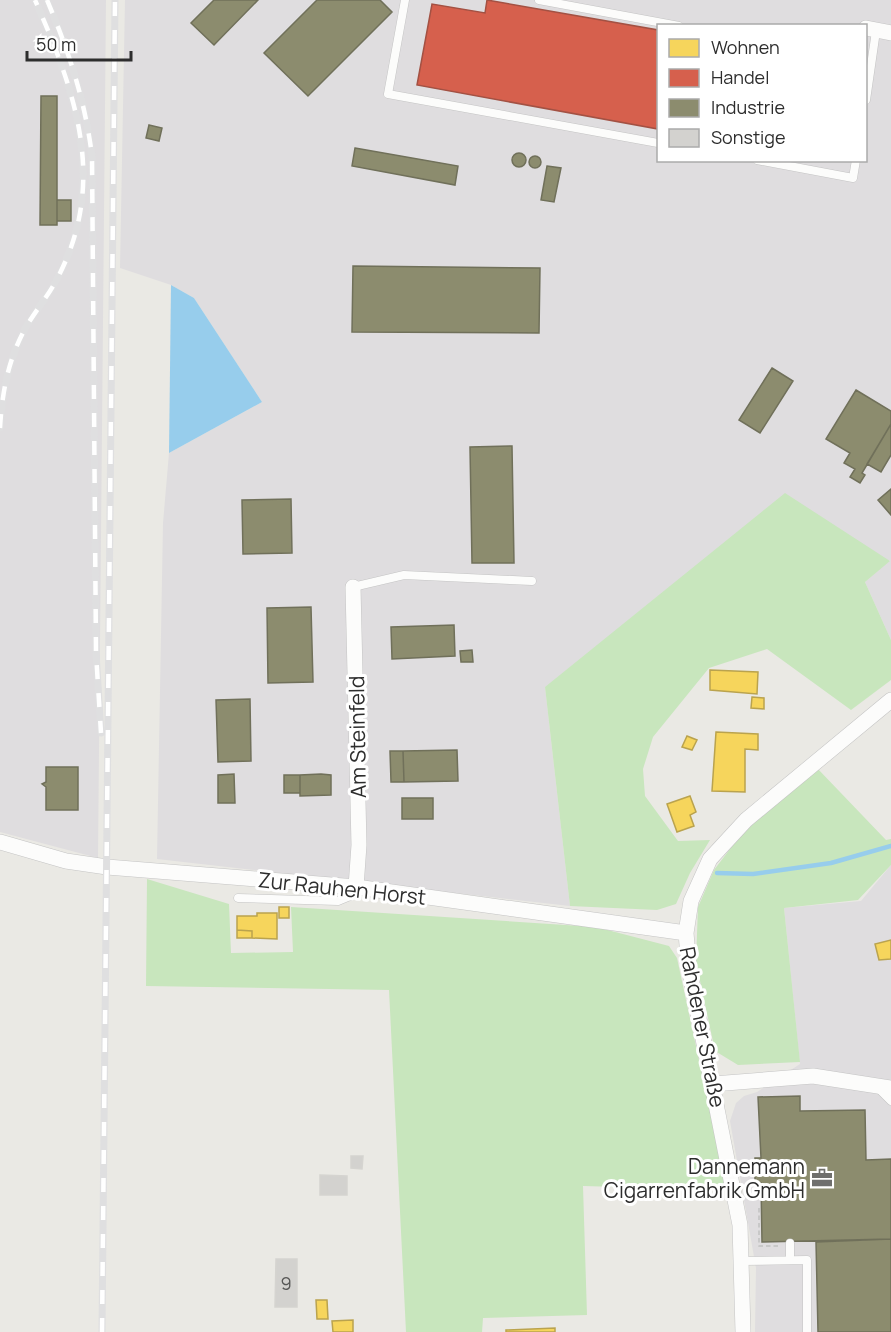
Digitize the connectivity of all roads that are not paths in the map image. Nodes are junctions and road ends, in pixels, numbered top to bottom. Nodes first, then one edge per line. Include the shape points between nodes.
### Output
1 (405, 0) edge
2 (539, 0) edge
3 (668, 24) edge
4 (878, 31) edge
5 (869, 60) edge
6 (867, 87) edge
7 (657, 143) edge
8 (769, 162) edge
9 (856, 162) edge
10 (532, 581) dead end
11 (353, 587) joint
12 (891, 700) edge
13 (0, 842) edge
14 (356, 887) junction
15 (238, 898) dead end
16 (686, 933) junction
17 (713, 1084) junction
18 (884, 1087) edge
19 (891, 1101) edge
20 (790, 1243) dead end
21 (790, 1260) junction
22 (742, 1261) junction
23 (743, 1332) edge
24 (807, 1332) edge

1 - 7 lane via 388,94
2 - 3 lane
4 - 5 lane
5 - 6 lane
8 - 9 lane via 853,178
10 - 11 lane via 404,575
11 - 14 street, Am Steinfeld via 359,845
12 - 16 street, Rahdener Straße via 746,820 710,859 691,901
13 - 14 street, Zur Rauhen Horst via 66,861 107,867
14 - 15 lane via 350,896 338,901
14 - 16 street, Zur Rauhen Horst
16 - 17 street, Rahdener Straße via 689,969
17 - 18 street via 813,1076
17 - 22 street, Rahdener Straße via 740,1224
18 - 19 lane
20 - 21 lane
21 - 22 lane
21 - 24 lane via 807,1260
22 - 23 street, Rahdener Straße

